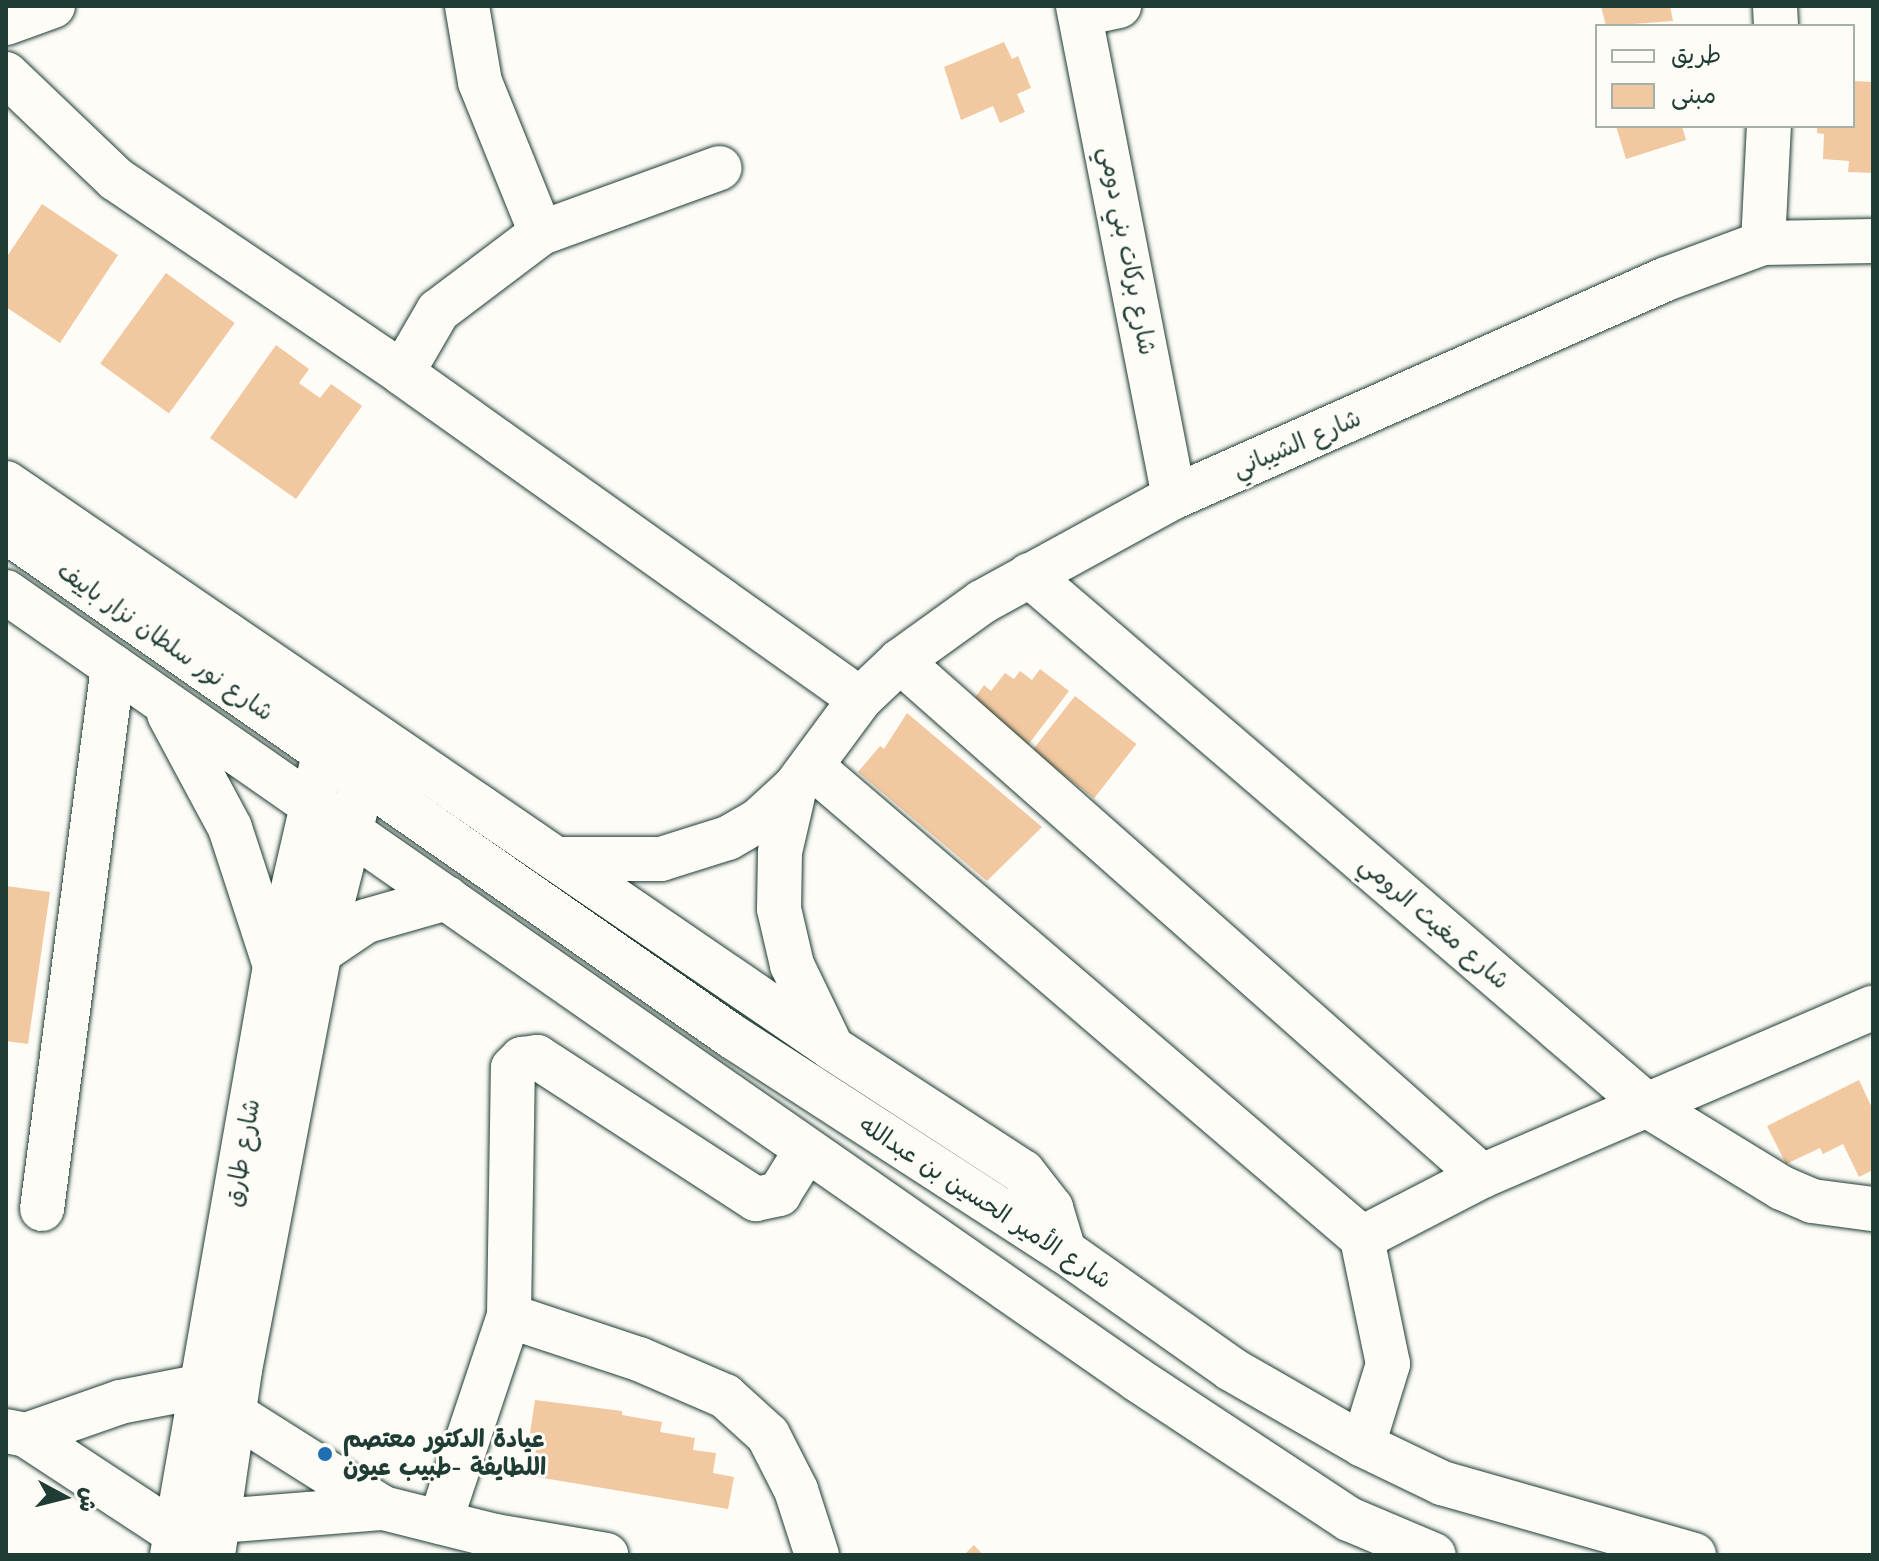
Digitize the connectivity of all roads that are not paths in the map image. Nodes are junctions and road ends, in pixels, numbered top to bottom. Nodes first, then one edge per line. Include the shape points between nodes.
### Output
1 (53, 6) edge
2 (467, 6) edge
3 (1093, 9) edge
4 (6, 23) edge
5 (6, 74) edge
6 (1769, 128) edge
7 (720, 168) dead end
8 (541, 233) junction
9 (1873, 241) edge
10 (1763, 243) junction
11 (402, 373) junction
12 (6, 483) edge
13 (1174, 497) junction
14 (6, 531) edge
15 (1029, 575) junction
16 (6, 592) edge
17 (900, 661) junction
18 (113, 667) junction
19 (860, 699) junction
20 (162, 701) junction
21 (324, 754) junction
22 (803, 776) junction
23 (363, 781) junction
24 (311, 803) junction
25 (352, 829) junction
26 (556, 859) junction
27 (447, 898) junction
28 (320, 952) junction
29 (275, 966) junction
30 (1873, 1008) edge
31 (832, 1048) junction
32 (1648, 1106) junction
33 (805, 1152) junction
34 (1482, 1176) junction
35 (42, 1209) dead end
36 (1873, 1209) edge
37 (1362, 1238) junction
38 (1064, 1251) junction
39 (509, 1316) junction
40 (1231, 1369) junction
41 (1138, 1380) junction
42 (203, 1386) junction
43 (236, 1415) junction
44 (16, 1433) edge
45 (1363, 1445) junction
46 (383, 1508) junction
47 (440, 1522) junction
48 (196, 1541) edge
49 (497, 1546) edge
50 (606, 1555) edge
51 (817, 1555) edge
52 (1434, 1555) edge
53 (1694, 1555) edge

1 - 4 street
2 - 8 street via 480,82
3 - 13 street, شارع بركات بني دومي
5 - 11 street via 116,179
6 - 10 street
7 - 8 street
8 - 11 street via 438,311
9 - 10 street, شارع الشيباني
10 - 13 street, شارع الشيباني via 1666,279
11 - 19 street
12 - 26 street
13 - 15 street, شارع الشيباني
14 - 21 street, شارع نور سلطان نزار باييف
15 - 17 street, شارع الشيباني
15 - 32 street, شارع مغيث الرومي
16 - 18 street, شارع نور سلطان نزار باييف
17 - 19 street, شارع الشيباني
17 - 34 street
18 - 20 street, شارع نور سلطان نزار باييف
18 - 35 street
19 - 22 street, شارع الشيباني
20 - 24 street, شارع نور سلطان نزار باييف
20 - 29 street via 230,828
21 - 23 street, شارع الأمير الحسين بن عبدالله
21 - 24 street, شارع طارق
22 - 26 street, شارع الشيباني via 758,821 695,850 627,863
22 - 31 street, شارع الشيباني via 780,852 779,909 792,965
22 - 37 street
23 - 25 street, شارع طارق
23 - 38 street, شارع الأمير الحسين بن عبدالله via 772,1064
24 - 25 street
24 - 29 street, شارع طارق
25 - 27 street
25 - 28 street, شارع طارق
26 - 31 street
27 - 28 street via 366,921
27 - 33 street
28 - 43 street, شارع طارق via 240,1370
29 - 42 street, شارع طارق
30 - 32 street
31 - 38 street via 1023,1172 1051,1208
32 - 34 street
32 - 36 street, شارع مغيث الرومي via 1782,1188 1812,1201
33 - 39 street via 779,1194 756,1199 537,1057 522,1059 513,1068
33 - 41 street
34 - 37 street
37 - 45 street via 1388,1364
38 - 40 street, شارع الأمير الحسين بن عبدالله
39 - 47 street
39 - 51 street via 639,1359 725,1396 768,1435 796,1490
40 - 41 street via 1221,1385 1203,1393 1166,1379
40 - 45 street, شارع الأمير الحسين بن عبدالله
41 - 52 street via 1349,1519
42 - 44 street via 120,1402
42 - 48 street, شارع طارق
43 - 46 street
43 - 48 street, شارع طارق
44 - 48 street
45 - 53 street, شارع الأمير الحسين بن عبدالله via 1442,1483
46 - 47 street
46 - 48 street
47 - 49 street
49 - 50 street

